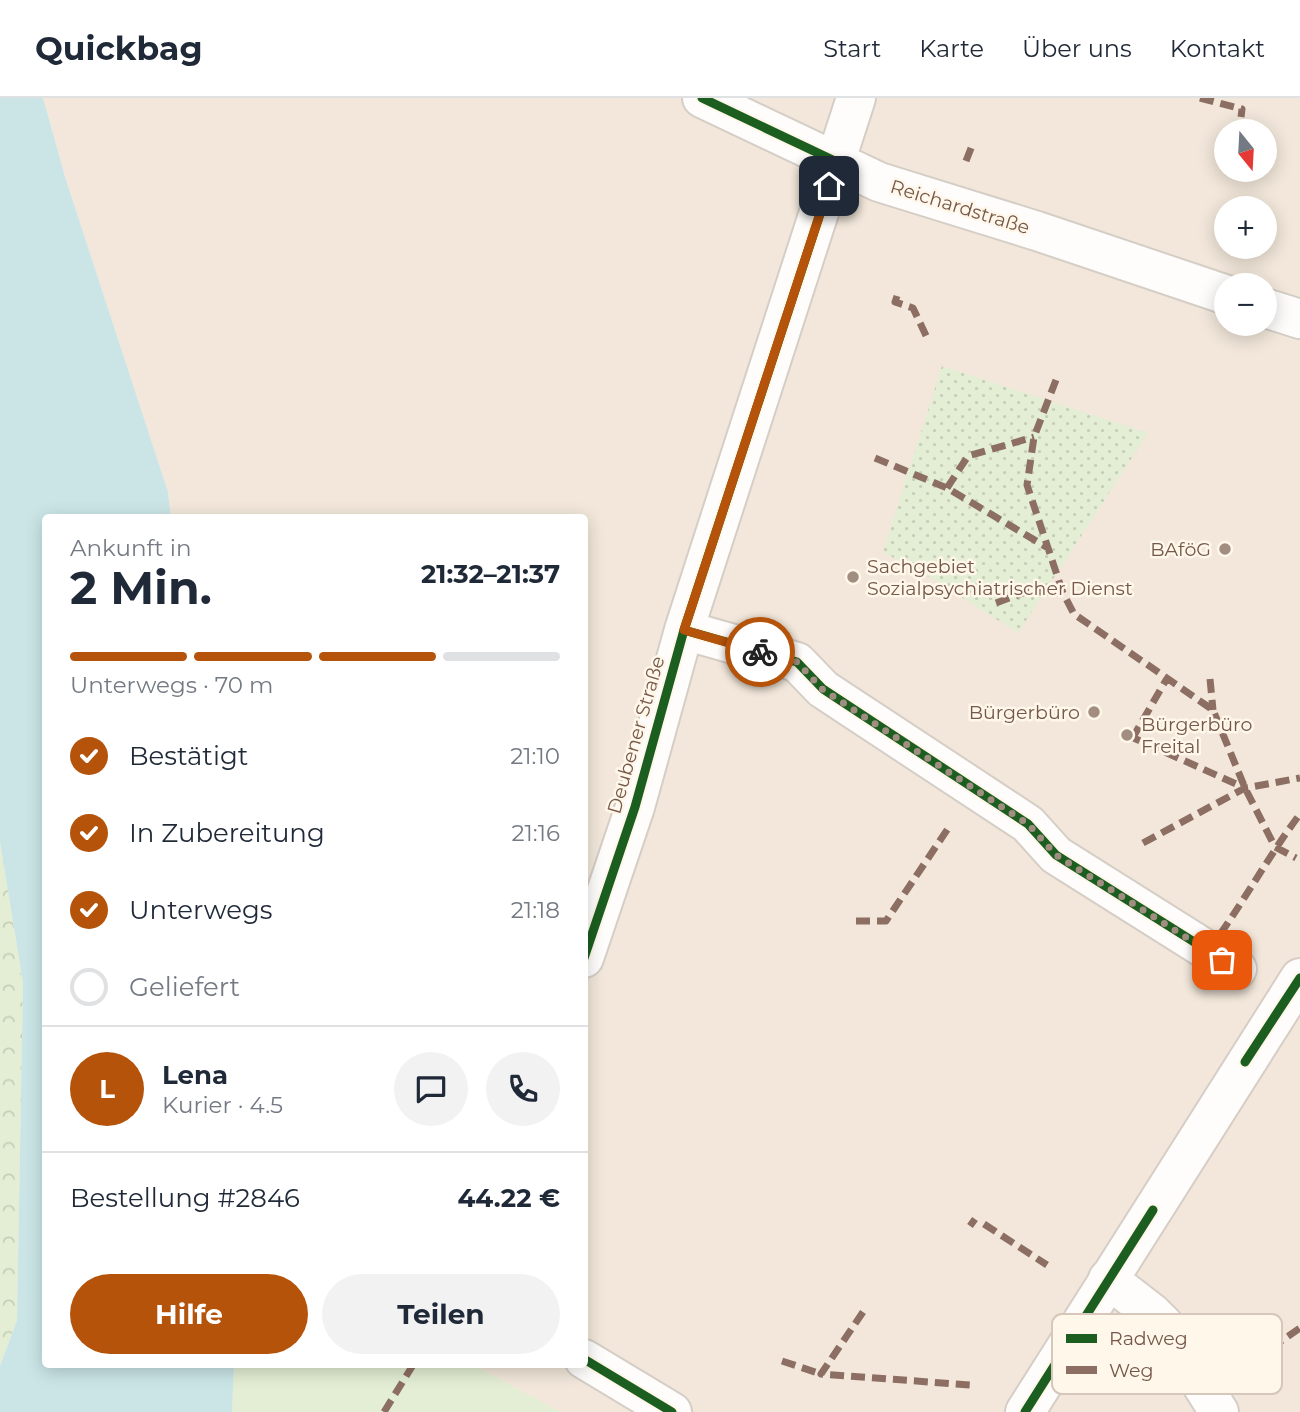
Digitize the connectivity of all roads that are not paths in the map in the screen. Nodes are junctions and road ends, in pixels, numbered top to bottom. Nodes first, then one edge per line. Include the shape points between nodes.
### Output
1 (702, 98) edge
2 (856, 98) edge
3 (837, 162) junction
4 (1214, 291) edge
5 (1277, 312) edge
6 (1300, 319) edge
7 (684, 630) junction
8 (588, 946) edge
9 (1237, 969) dead end
10 (1300, 978) edge
11 (1108, 1279) junction
12 (1086, 1314) edge
13 (1154, 1314) edge
14 (588, 1361) edge
15 (1052, 1369) edge
16 (1208, 1394) edge
17 (672, 1412) edge
18 (1025, 1412) edge
19 (1219, 1412) edge

1 - 3 street, Reichardstraße
2 - 3 street, Deubener Straße
3 - 4 street, Reichardstraße via 879,182
3 - 7 street, Deubener Straße
5 - 6 street
7 - 8 street, Deubener Straße via 635,807
7 - 9 street via 797,662 822,689 1028,824 1056,855
10 - 11 street
11 - 12 street
11 - 13 street
14 - 17 street
15 - 18 street
16 - 19 street

